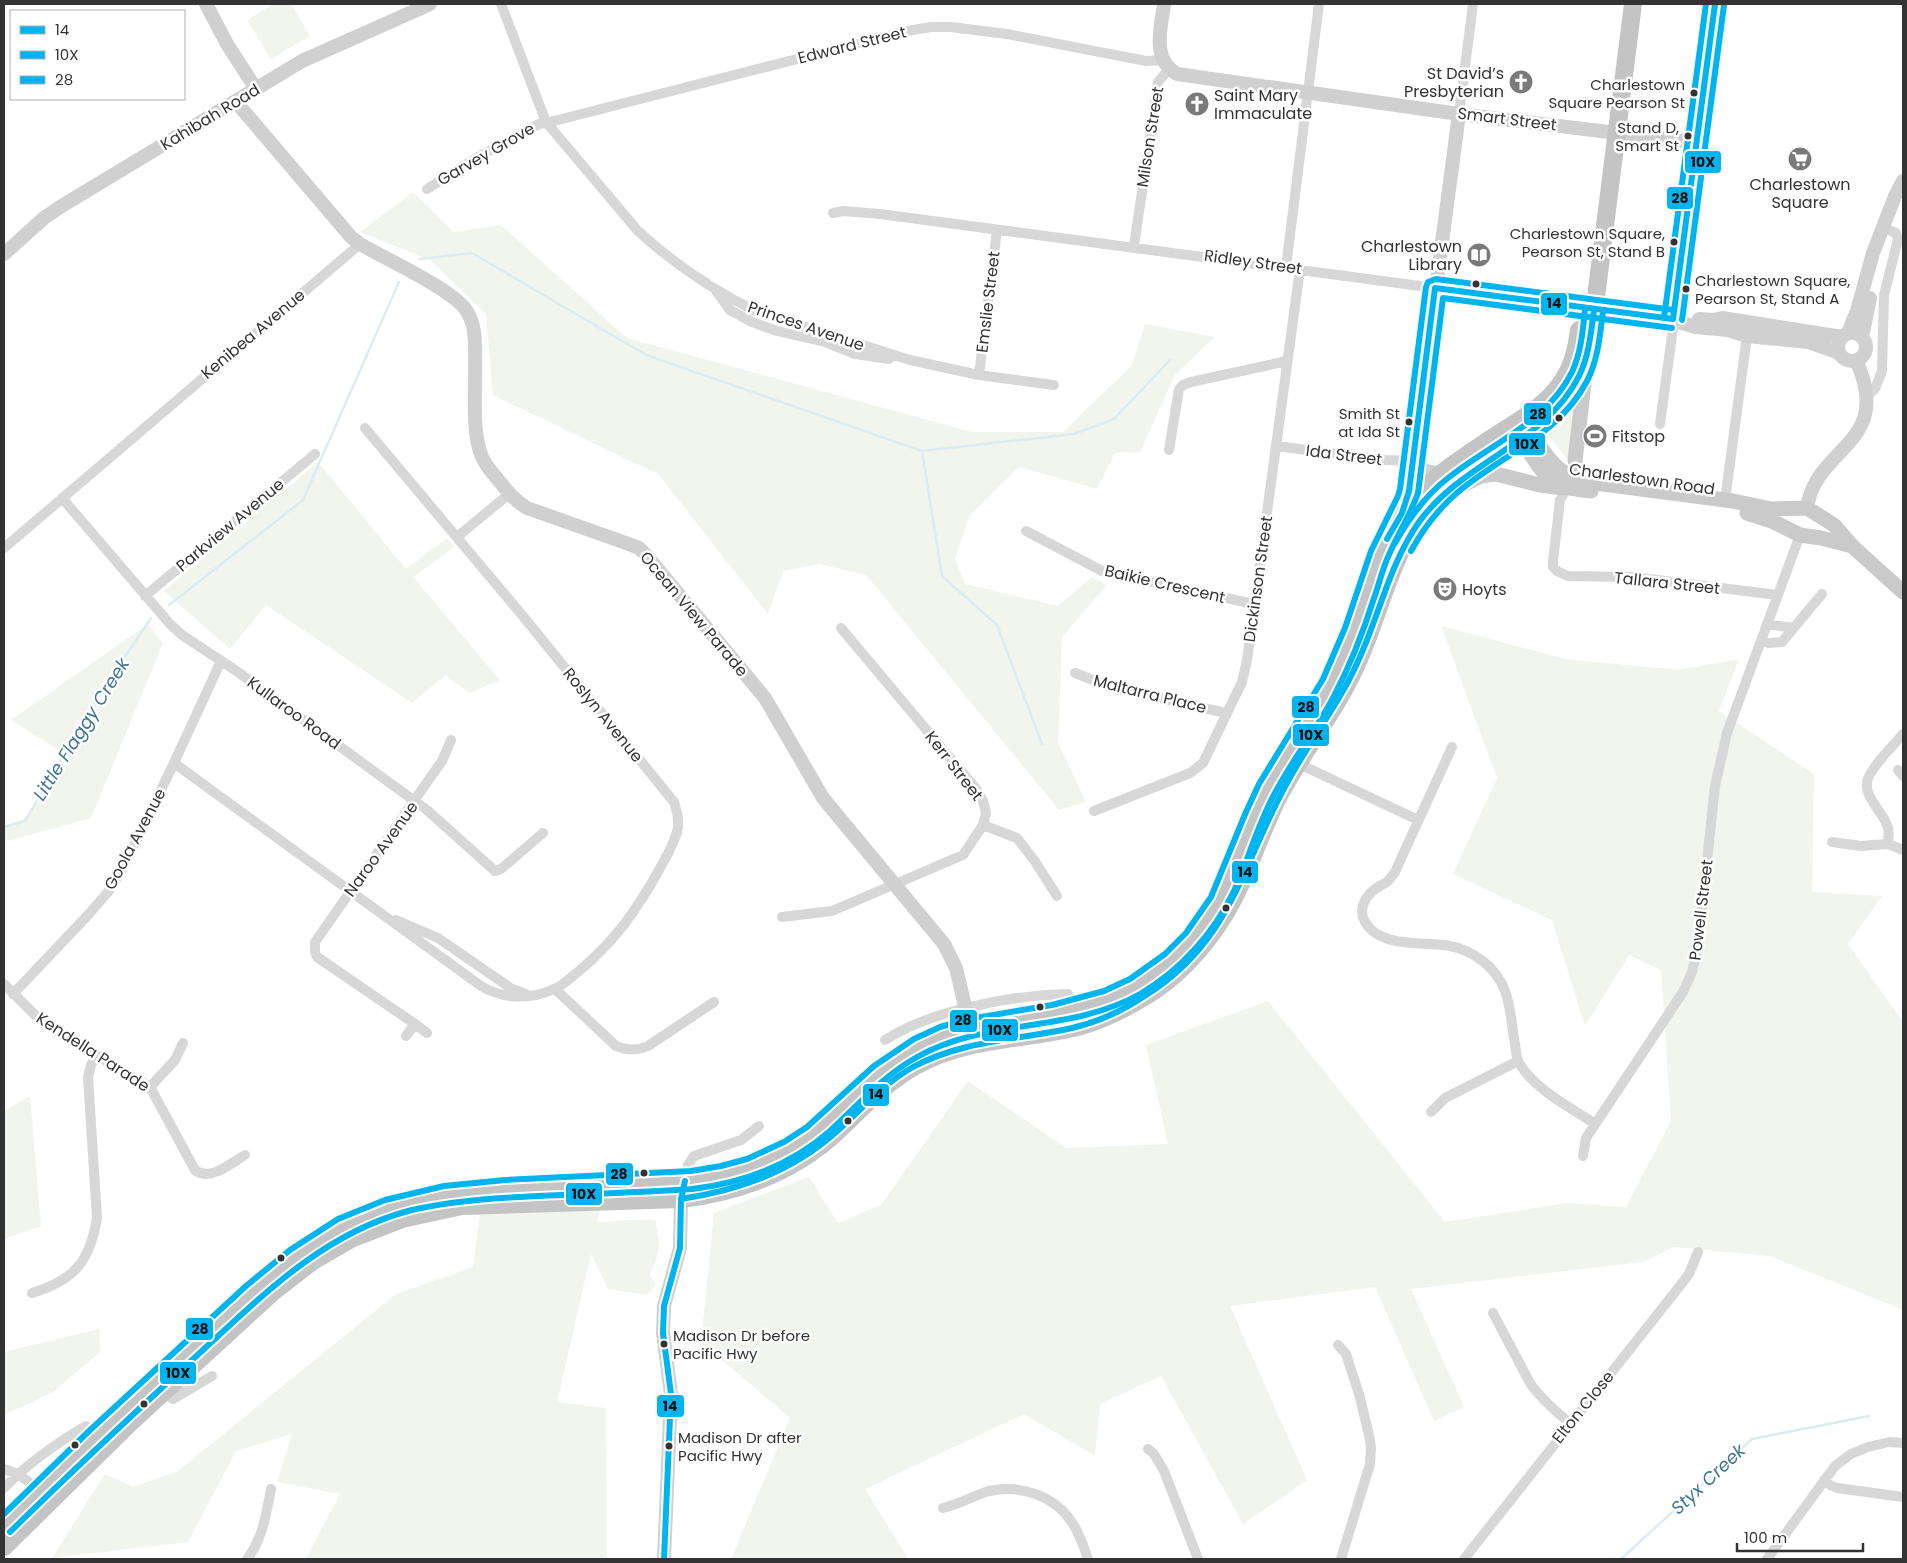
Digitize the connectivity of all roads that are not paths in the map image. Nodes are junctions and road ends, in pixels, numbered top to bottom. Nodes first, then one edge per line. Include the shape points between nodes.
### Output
1 (206, 4) edge
2 (430, 4) edge
3 (501, 4) edge
4 (1164, 4) edge
5 (1319, 4) edge
6 (1473, 4) edge
7 (1624, 4) edge
8 (1633, 4) edge
9 (1715, 4) edge
10 (1166, 64) junction
11 (256, 90) junction
12 (1307, 93) junction
13 (236, 102) junction
14 (1458, 114) junction
15 (546, 122) junction
16 (1612, 132) junction
17 (1697, 139) junction
18 (1903, 181) edge
19 (427, 189) dead end
20 (1903, 202) edge
21 (833, 213) dead end
22 (996, 230) junction
23 (1891, 231) junction
24 (360, 244) junction
25 (1134, 246) junction
26 (4, 254) edge
27 (1286, 266) junction
28 (1300, 268) junction
29 (1435, 288) junction
30 (1588, 309) junction
31 (1673, 324) junction
32 (1753, 332) junction
33 (1845, 335) junction
34 (1862, 337) junction
35 (1840, 353) junction
36 (1586, 360) junction
37 (1856, 360) junction
38 (1287, 361) junction
39 (979, 376) junction
40 (1054, 386) dead end
41 (1866, 396) junction
42 (1660, 424) dead end
43 (365, 428) dead end
44 (1522, 428) junction
45 (1276, 446) junction
46 (1169, 450) dead end
47 (315, 454) dead end
48 (1412, 461) junction
49 (1443, 473) junction
50 (1590, 482) junction
51 (509, 494) junction
52 (1564, 494) junction
53 (62, 498) junction
54 (1439, 498) junction
55 (1725, 500) junction
56 (1807, 510) junction
57 (1402, 513) junction
58 (1026, 531) dead end
59 (1799, 534) junction
60 (457, 537) junction
61 (1852, 546) junction
62 (4, 548) edge
63 (1903, 592) edge
64 (1822, 594) dead end
65 (1778, 595) junction
66 (145, 596) junction
67 (1254, 604) junction
68 (1767, 624) junction
69 (840, 628) dead end
70 (1793, 628) junction
71 (1761, 641) junction
72 (221, 661) junction
73 (1075, 673) dead end
74 (1226, 713) junction
75 (1903, 734) edge
76 (451, 740) dead end
77 (1452, 748) dead end
78 (1292, 760) junction
79 (174, 763) junction
80 (415, 801) junction
81 (1094, 811) dead end
82 (1418, 820) junction
83 (982, 825) junction
84 (543, 833) dead end
85 (1832, 842) dead end
86 (1888, 844) junction
87 (1903, 850) edge
88 (895, 884) junction
89 (351, 891) junction
90 (1057, 896) dead end
91 (782, 917) dead end
92 (390, 918) junction
93 (4, 984) edge
94 (555, 989) junction
95 (13, 994) junction
96 (1068, 994) dead end
97 (528, 995) junction
98 (714, 1002) dead end
99 (965, 1008) junction
100 (415, 1024) junction
101 (427, 1033) dead end
102 (972, 1035) junction
103 (406, 1036) dead end
104 (885, 1040) dead end
105 (183, 1043) dead end
106 (97, 1055) junction
107 (1518, 1061) junction
108 (150, 1087) junction
109 (1431, 1112) dead end
110 (1595, 1124) junction
111 (759, 1126) dead end
112 (246, 1155) dead end
113 (1583, 1156) dead end
114 (685, 1181) junction
115 (681, 1199) junction
116 (1698, 1252) dead end
117 (32, 1293) dead end
118 (1492, 1313) dead end
119 (1338, 1344) dead end
120 (212, 1376) dead end
121 (164, 1392) junction
122 (1570, 1423) junction
123 (86, 1426) dead end
124 (1903, 1443) edge
125 (1148, 1449) dead end
126 (4, 1469) edge
127 (18, 1474) junction
128 (1824, 1480) junction
129 (4, 1488) edge
130 (40, 1490) junction
131 (271, 1490) dead end
132 (1903, 1497) edge
133 (943, 1508) dead end
134 (4, 1526) edge
135 (4, 1547) edge
136 (247, 1559) edge
137 (664, 1559) edge
138 (1088, 1559) edge
139 (1198, 1559) edge
140 (1341, 1559) edge
141 (1464, 1559) edge
142 (1767, 1559) edge

1 - 11 street
2 - 11 street, Kahibah Road via 302,61
3 - 15 street, Princes Avenue
4 - 10 street via 1160,48
5 - 12 street
6 - 14 street
7 - 16 highway
8 - 16 highway
9 - 17 street
10 - 12 street, Smart Street via 1177,74
10 - 15 street, Edward Street via 1007,34 931,27
10 - 25 street, Milson Street via 1158,82
11 - 13 street, Kahibah Road
12 - 14 street, Smart Street
12 - 27 street
13 - 24 street
13 - 26 street, Kahibah Road via 60,207
14 - 16 street, Smart Street
14 - 29 street
15 - 19 street, Garvey Grove via 478,157
15 - 39 street, Princes Avenue via 638,231 655,247 714,288 755,311 910,360
16 - 17 street, Smart Street via 1687,141
16 - 30 highway
17 - 31 street
18 - 33 street via 1873,253 1857,311
20 - 23 street
21 - 22 street, Ridley Street via 880,214
22 - 25 street, Ridley Street
22 - 39 street, Emslie Street
23 - 34 street via 1876,275
23 - 41 street via 1898,238 1884,295 1882,371 1875,389
24 - 51 street, Ocean View Parade via 443,291 467,311 475,333 478,448 483,460
24 - 53 street, Kenibea Avenue
25 - 27 street, Ridley Street
27 - 28 street, Ridley Street
28 - 29 street, Ridley Street
28 - 38 street, Dickinson Street
29 - 30 street, Ridley Street
29 - 48 street
30 - 31 street, Ridley Street via 1657,316
30 - 36 highway
30 - 44 highway via 1565,378
31 - 32 street, Ridley Street via 1710,320
31 - 42 street
32 - 33 street, Ridley Street
32 - 35 street, Ridley Street via 1808,342
32 - 55 street
33 - 34 street via 1855,333
33 - 35 street via 1838,344
34 - 37 street via 1866,344 1865,352
35 - 37 street via 1847,360
36 - 44 highway via 1568,397 1556,411
36 - 50 main road via 1575,460 1577,468
37 - 41 street via 1863,374
38 - 45 street, Dickinson Street
38 - 46 street via 1183,385 1179,389
39 - 40 street, Princes Avenue
41 - 56 street via 1861,428 1817,482
43 - 60 street, Roslyn Avenue
44 - 49 highway
44 - 50 main road, Charlestown Road via 1560,470
44 - 52 main road, Charlestown Road via 1548,477
44 - 54 highway
45 - 48 street, Ida Street
45 - 67 street, Dickinson Street
47 - 66 street, Parkview Avenue
48 - 49 street via 1421,470
48 - 57 street via 1409,491
49 - 57 highway
50 - 55 main road, Charlestown Road
51 - 60 street
51 - 88 street, Ocean View Parade via 527,508 626,543 646,555 765,698 823,798
52 - 54 main road via 1491,474
52 - 59 main road, Charlestown Road via 1740,511
52 - 65 street, Tallara Street via 1553,561 1557,572 1568,576 1633,578
53 - 62 street, Kenibea Avenue
53 - 66 street, Kullaroo Road
54 - 78 highway via 1418,522 1404,545 1358,663 1330,715
55 - 56 main road, Charlestown Road via 1772,510
56 - 59 main road via 1794,512 1790,521
56 - 59 main road via 1818,518 1817,528 1814,532
56 - 61 main road, Charlestown Road via 1834,526
57 - 78 highway via 1380,553 1331,684
58 - 67 street, Baikie Crescent via 1102,571
59 - 61 main road, Charlestown Road
59 - 65 street, Powell Street
60 - 94 street, Roslyn Avenue via 674,802 678,814 675,840 633,914 608,944
61 - 63 main road, Charlestown Road
64 - 70 street
65 - 68 street, Powell Street
66 - 72 street, Kullaroo Road via 182,635
67 - 74 street, Dickinson Street via 1242,682
68 - 70 street
68 - 71 street, Powell Street
69 - 83 street, Kerr Street via 977,790 984,801 986,813
70 - 71 street via 1782,642
71 - 110 street, Powell Street via 1721,754 1698,946 1692,972 1672,1010
72 - 79 street, Goola Avenue
72 - 80 street, Kullaroo Road
73 - 74 street, Maltarra Place via 1111,687
74 - 81 street, Dickinson Street via 1203,763 1194,770
75 - 86 street via 1874,768 1866,788 1889,827
76 - 80 street, Naroo Avenue via 442,761
77 - 82 street
78 - 82 street
78 - 102 highway via 1233,900 1189,962 1169,980 1130,1005 1082,1026
79 - 89 street, Roslyn Avenue
79 - 95 street, Goola Avenue via 108,892
80 - 84 street, Kullaroo Road via 494,872
80 - 89 street, Naroo Avenue
82 - 107 street via 1395,872 1387,882 1366,896 1362,909 1364,921 1386,938 1402,943 1450,946 1468,951 1484,962 1506,990
83 - 88 street, Kerr Street via 962,855
83 - 90 street via 1017,838
85 - 86 street via 1861,846
86 - 87 street
88 - 91 street, Kerr Street via 832,910
88 - 99 street, Ocean View Parade via 948,950 956,968
89 - 92 street, Roslyn Avenue
89 - 100 street, Naroo Avenue via 318,937 317,957
92 - 97 street, Roslyn Avenue via 438,938 512,988
92 - 97 street, Roslyn Avenue via 493,993 508,997
93 - 95 street, Kendella Parade
94 - 97 street, Roslyn Avenue
94 - 98 street via 616,1046 624,1049 648,1046
95 - 106 street, Kendella Parade via 57,1032
96 - 99 street via 1019,998
99 - 102 street, Ocean View Parade
99 - 104 street via 911,1025
100 - 101 street
100 - 103 street
102 - 114 highway via 942,1035 897,1058 875,1074 821,1127 782,1154 741,1171
102 - 115 highway via 902,1074 876,1093 820,1146 782,1170 728,1191
105 - 108 street via 175,1060
106 - 108 street, Kendella Parade
106 - 117 street via 89,1071 88,1083 97,1218 93,1240 87,1255 68,1277
107 - 109 street via 1445,1098
107 - 110 street via 1544,1090
108 - 112 street, Kendella Parade via 195,1170 205,1175 214,1173
110 - 113 street, Powell Street via 1586,1138
111 - 114 street via 741,1140 694,1156 688,1165
114 - 115 street
114 - 130 highway via 477,1190 438,1195 384,1209 336,1230 308,1247 256,1288
115 - 121 highway via 462,1206 376,1228 330,1250 292,1276
115 - 137 street via 680,1248 664,1306 663,1333 671,1394
116 - 122 street, Elton Close via 1684,1281
118 - 122 street via 1537,1393
119 - 140 street via 1351,1367 1371,1448 1370,1464
120 - 121 street via 173,1400
121 - 135 highway
122 - 141 street, Elton Close
123 - 127 street via 49,1448
124 - 128 street via 1889,1442 1851,1454
125 - 139 street via 1164,1471
126 - 127 street
127 - 129 street
127 - 130 street
128 - 132 street via 1837,1488
128 - 142 street
130 - 134 highway
131 - 136 street via 266,1518 254,1550
133 - 138 street via 1003,1489 1040,1495 1063,1511 1072,1522

